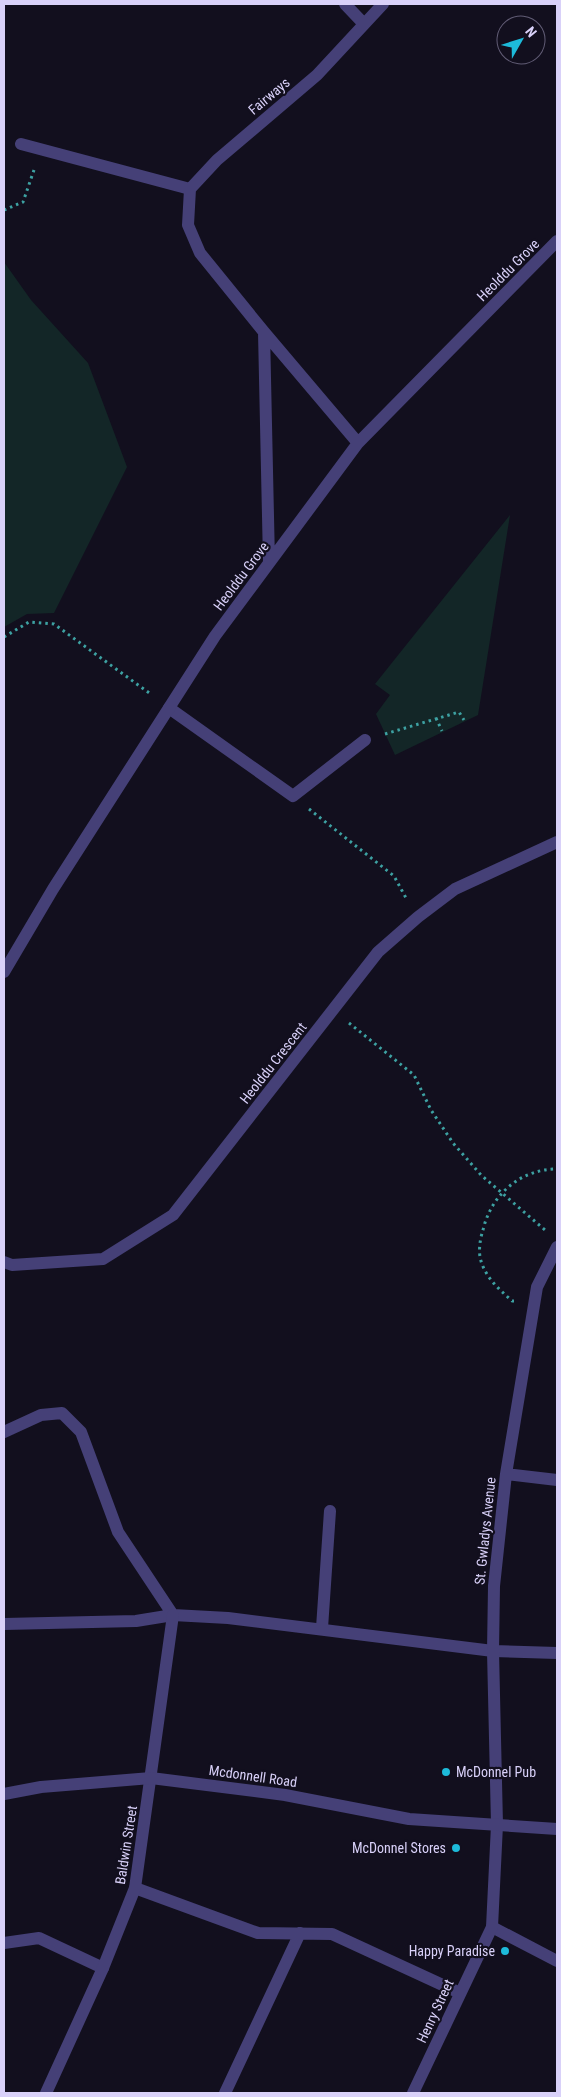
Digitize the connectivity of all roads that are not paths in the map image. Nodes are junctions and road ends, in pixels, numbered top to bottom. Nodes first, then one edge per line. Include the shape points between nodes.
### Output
1 (345, 4) edge
2 (383, 4) edge
3 (364, 24) junction
4 (21, 144) dead end
5 (190, 189) junction
6 (557, 241) edge
7 (264, 332) junction
8 (358, 443) junction
9 (269, 562) junction
10 (169, 708) junction
11 (365, 740) road end
12 (557, 842) edge
13 (4, 972) edge
14 (557, 1247) edge
15 (4, 1262) edge
16 (4, 1432) edge
17 (506, 1474) junction
18 (557, 1480) edge
19 (330, 1511) dead end
20 (173, 1615) junction
21 (4, 1624) edge
22 (322, 1628) junction
23 (492, 1651) junction
24 (557, 1653) edge
25 (151, 1778) junction
26 (4, 1794) edge
27 (497, 1825) junction
28 (557, 1829) edge
29 (135, 1888) junction
30 (492, 1927) junction
31 (300, 1933) junction
32 (4, 1943) edge
33 (557, 1962) edge
34 (103, 1968) junction
35 (460, 1993) junction
36 (46, 2093) edge
37 (225, 2093) edge
38 (413, 2093) edge

1 - 3 street
2 - 3 street, Fairways
3 - 5 street, Fairways via 317,75 217,160
4 - 5 street
5 - 7 street via 188,225 200,253
6 - 8 street, Heolddu Grove
7 - 8 street
7 - 9 street
8 - 9 street, Heolddu Grove
9 - 10 street, Heolddu Grove via 215,636
10 - 11 street via 293,796
10 - 13 street, Heolddu Grove
12 - 15 street, Heolddu Crescent via 455,889 378,952 173,1215 103,1259 12,1265
14 - 17 street, St. Gwladys Avenue via 538,1287
16 - 20 street via 42,1415 62,1413 80,1432 118,1532
17 - 18 street
17 - 23 street, St. Gwladys Avenue via 494,1586
19 - 22 street
20 - 21 street via 136,1621
20 - 22 street
20 - 25 street, Baldwin Street
22 - 23 street
23 - 24 street
23 - 27 street, St. Gwladys Avenue
25 - 26 street, Mcdonnell Road via 41,1787
25 - 27 street, Mcdonnell Road via 285,1795 409,1819
25 - 29 street, Baldwin Street
27 - 28 street, Mcdonnell Road
27 - 30 street, Henry Street
29 - 31 street via 258,1933
29 - 34 street, Baldwin Street
30 - 33 street
30 - 35 street, Henry Street
31 - 35 street via 332,1934
31 - 37 street
32 - 34 street via 39,1938
34 - 36 street, Baldwin Street
35 - 38 street, Henry Street

